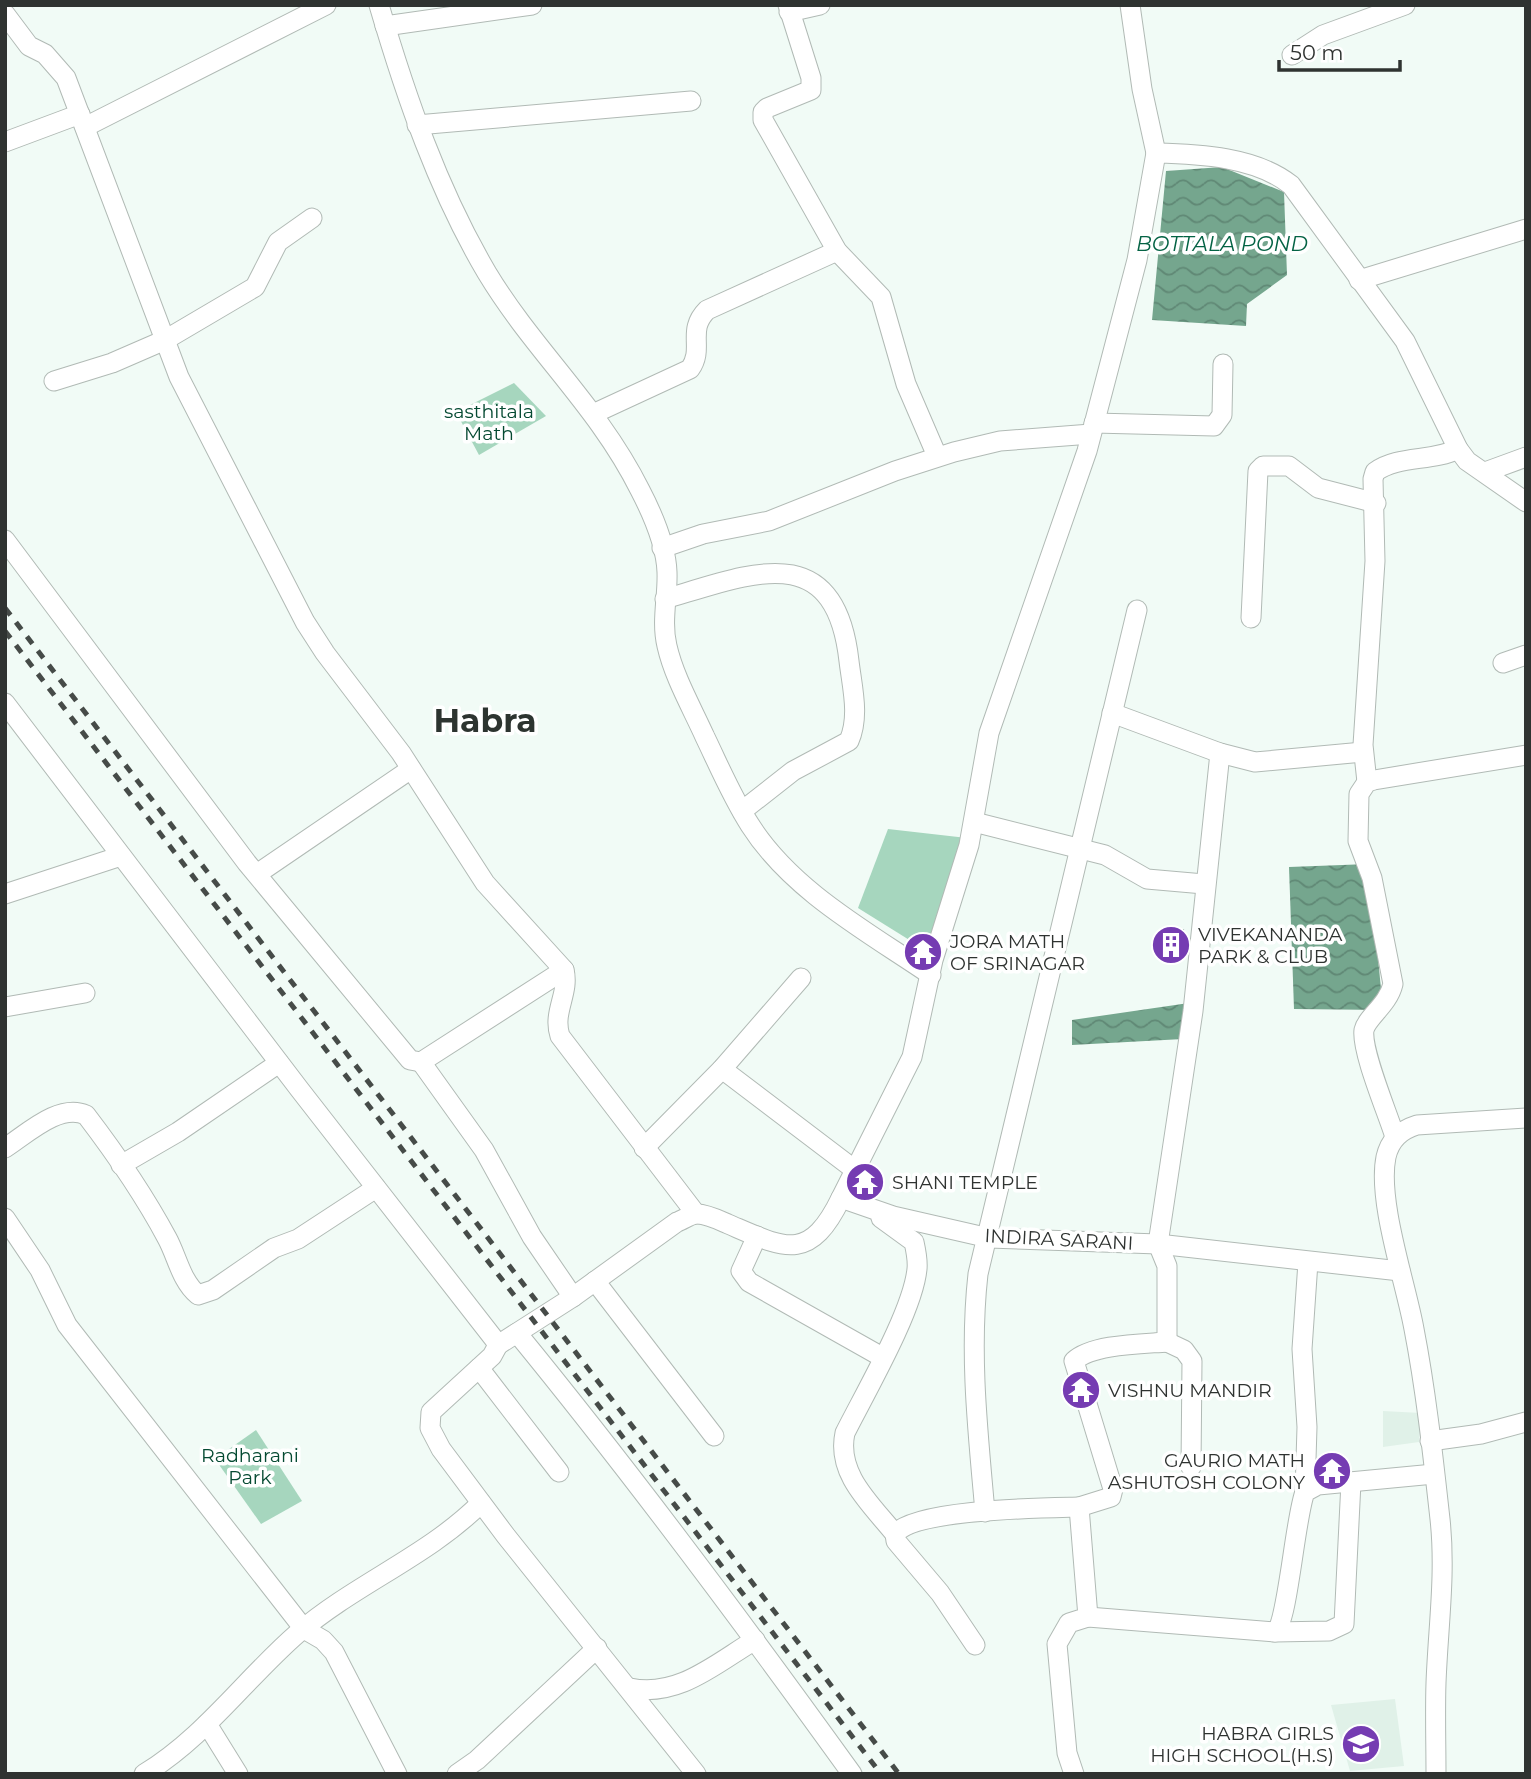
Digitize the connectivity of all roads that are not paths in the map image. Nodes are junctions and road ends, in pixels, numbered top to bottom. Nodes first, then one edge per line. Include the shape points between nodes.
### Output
1 (326, 5) edge
2 (379, 5) edge
3 (532, 5) edge
4 (820, 5) edge
5 (1130, 5) edge
6 (1405, 5) edge
7 (789, 8) edge
8 (5, 14) edge
9 (385, 26) junction
10 (1292, 55) dead end
11 (691, 102) dead end
12 (82, 120) junction
13 (417, 125) junction
14 (5, 142) edge
15 (1156, 153) junction
16 (312, 218) dead end
17 (1526, 229) edge
18 (837, 250) junction
19 (1359, 279) junction
20 (164, 340) junction
21 (1223, 365) dead end
22 (54, 382) dead end
23 (595, 414) junction
24 (1093, 429) junction
25 (1458, 449) junction
26 (937, 456) junction
27 (1526, 457) edge
28 (1485, 472) junction
29 (1526, 502) edge
30 (1376, 503) junction
31 (5, 540) edge
32 (662, 548) junction
33 (665, 599) junction
34 (1137, 610) dead end
35 (1251, 618) dead end
36 (1526, 655) edge
37 (1503, 663) dead end
38 (5, 703) edge
39 (1112, 713) junction
40 (1363, 751) junction
41 (1220, 753) junction
42 (1526, 755) edge
43 (411, 769) junction
44 (1367, 782) junction
45 (742, 811) junction
46 (974, 822) junction
47 (1082, 850) junction
48 (121, 856) junction
49 (257, 874) junction
50 (1204, 884) junction
51 (5, 894) edge
52 (564, 970) junction
53 (931, 975) junction
54 (801, 978) dead end
55 (85, 993) dead end
56 (5, 1007) edge
57 (421, 1062) junction
58 (279, 1063) junction
59 (722, 1069) junction
60 (1526, 1118) edge
61 (1395, 1137) junction
62 (5, 1148) edge
63 (644, 1148) junction
64 (121, 1166) junction
65 (855, 1170) junction
66 (376, 1188) junction
67 (849, 1201) junction
68 (696, 1214) junction
69 (5, 1218) edge
70 (757, 1236) junction
71 (989, 1238) junction
72 (1158, 1244) junction
73 (1308, 1262) junction
74 (1400, 1271) junction
75 (596, 1281) junction
76 (573, 1297) junction
77 (517, 1333) junction
78 (1167, 1342) junction
79 (498, 1345) junction
80 (882, 1357) junction
81 (478, 1368) junction
82 (1526, 1422) edge
83 (714, 1436) dead end
84 (1430, 1441) junction
85 (1191, 1467) dead end
86 (559, 1472) dead end
87 (1434, 1474) junction
88 (1352, 1482) junction
89 (1305, 1492) junction
90 (481, 1503) junction
91 (1079, 1507) junction
92 (985, 1512) junction
93 (895, 1534) junction
94 (1088, 1617) junction
95 (304, 1629) junction
96 (1275, 1632) junction
97 (755, 1640) junction
98 (975, 1645) dead end
99 (597, 1648) junction
100 (630, 1688) junction
101 (207, 1724) junction
102 (150, 1772) edge
103 (239, 1774) edge
104 (397, 1774) edge
105 (457, 1774) edge
106 (696, 1774) edge
107 (852, 1774) edge
108 (1074, 1774) edge
109 (1436, 1774) edge

1 - 12 street
2 - 9 street
3 - 9 street
4 - 7 street
5 - 15 street
6 - 10 street via 1323,35
7 - 18 street via 811,90 767,108 763,120
8 - 12 street via 29,46 58,66
9 - 13 street
11 - 13 street
12 - 14 street
12 - 20 street
13 - 23 street via 487,272 531,337
15 - 19 street via 1265,167 1278,175 1306,203
15 - 24 street via 1137,260
16 - 20 street via 278,242 255,287
17 - 19 street
18 - 23 street via 707,310 695,326 695,361 690,369
18 - 26 street via 881,297 906,384
19 - 25 street via 1415,359
20 - 22 street
20 - 43 street via 305,622
21 - 24 street via 1222,415 1214,426
23 - 32 street via 641,492
24 - 26 street via 1000,441
24 - 46 street via 989,733
25 - 28 street
25 - 30 street via 1381,467 1373,479
26 - 32 street via 769,521 703,534
27 - 28 street
28 - 29 street
30 - 35 street via 1318,488 1289,466 1263,466 1257,479
30 - 40 street
31 - 49 street
32 - 33 street via 667,567
33 - 45 street via 664,629 674,667
33 - 45 street via 776,572 813,581 842,621 855,717 849,741 793,771
34 - 39 street
36 - 37 street
38 - 48 street
39 - 41 street
39 - 47 street
40 - 41 street via 1269,762
40 - 44 street
41 - 50 street
42 - 44 street
43 - 49 street
43 - 52 street via 485,883
44 - 61 street via 1359,794 1358,841 1372,878 1393,984 1390,998 1367,1022 1365,1045
45 - 53 street via 794,878
46 - 47 street
46 - 53 street
47 - 50 street via 1121,862 1147,879
47 - 71 street via 1011,1130
48 - 51 street
48 - 58 street
49 - 57 street via 410,1060
50 - 72 street via 1193,1011
52 - 57 street
52 - 63 street via 567,980 556,1017 560,1036
53 - 65 street via 912,1057
54 - 59 street
55 - 56 street
57 - 76 street via 484,1150 532,1237
58 - 64 street
58 - 66 street
59 - 63 street
59 - 65 street
60 - 61 street via 1417,1125
61 - 74 street via 1386,1159 1386,1186
62 - 64 street via 56,1116 76,1111 86,1115
63 - 68 street
64 - 66 street via 198,1295 213,1290 274,1248 298,1240
65 - 67 street
66 - 79 street
67 - 70 street via 819,1233 794,1246
67 - 71 street, INDIRA SARANI
67 - 80 street via 914,1242 915,1282
68 - 70 street
68 - 75 street via 677,1222
69 - 95 street via 40,1270 67,1325
70 - 80 street via 741,1265 749,1282
71 - 72 street, INDIRA SARANI
71 - 92 street via 978,1274 974,1313
72 - 73 street, INDIRA SARANI
72 - 78 street via 1167,1266
73 - 74 street, INDIRA SARANI
73 - 89 street via 1302,1349
74 - 84 street via 1414,1328
75 - 76 street
75 - 83 street
76 - 77 street
77 - 79 street
77 - 97 street
78 - 85 street via 1184,1350 1192,1361
78 - 91 street via 1112,1348 1074,1361 1113,1489 1104,1501
79 - 81 street
80 - 93 street via 841,1450 847,1470
81 - 86 street
81 - 90 street via 439,1403 429,1419 441,1449
82 - 84 street
84 - 87 street
87 - 88 street
87 - 109 street via 1443,1585
88 - 89 street via 1314,1486
88 - 96 street via 1343,1623 1329,1631
89 - 96 street via 1283,1618
90 - 95 street via 448,1532
90 - 99 street
91 - 92 street
91 - 94 street
92 - 93 street via 913,1521
93 - 98 street via 895,1541 940,1593
94 - 96 street
94 - 108 street via 1069,1623 1057,1644
95 - 101 street
95 - 104 street via 334,1652
97 - 100 street via 670,1689 647,1692
97 - 107 street
99 - 100 street
99 - 105 street
100 - 106 street
101 - 102 street
101 - 103 street

